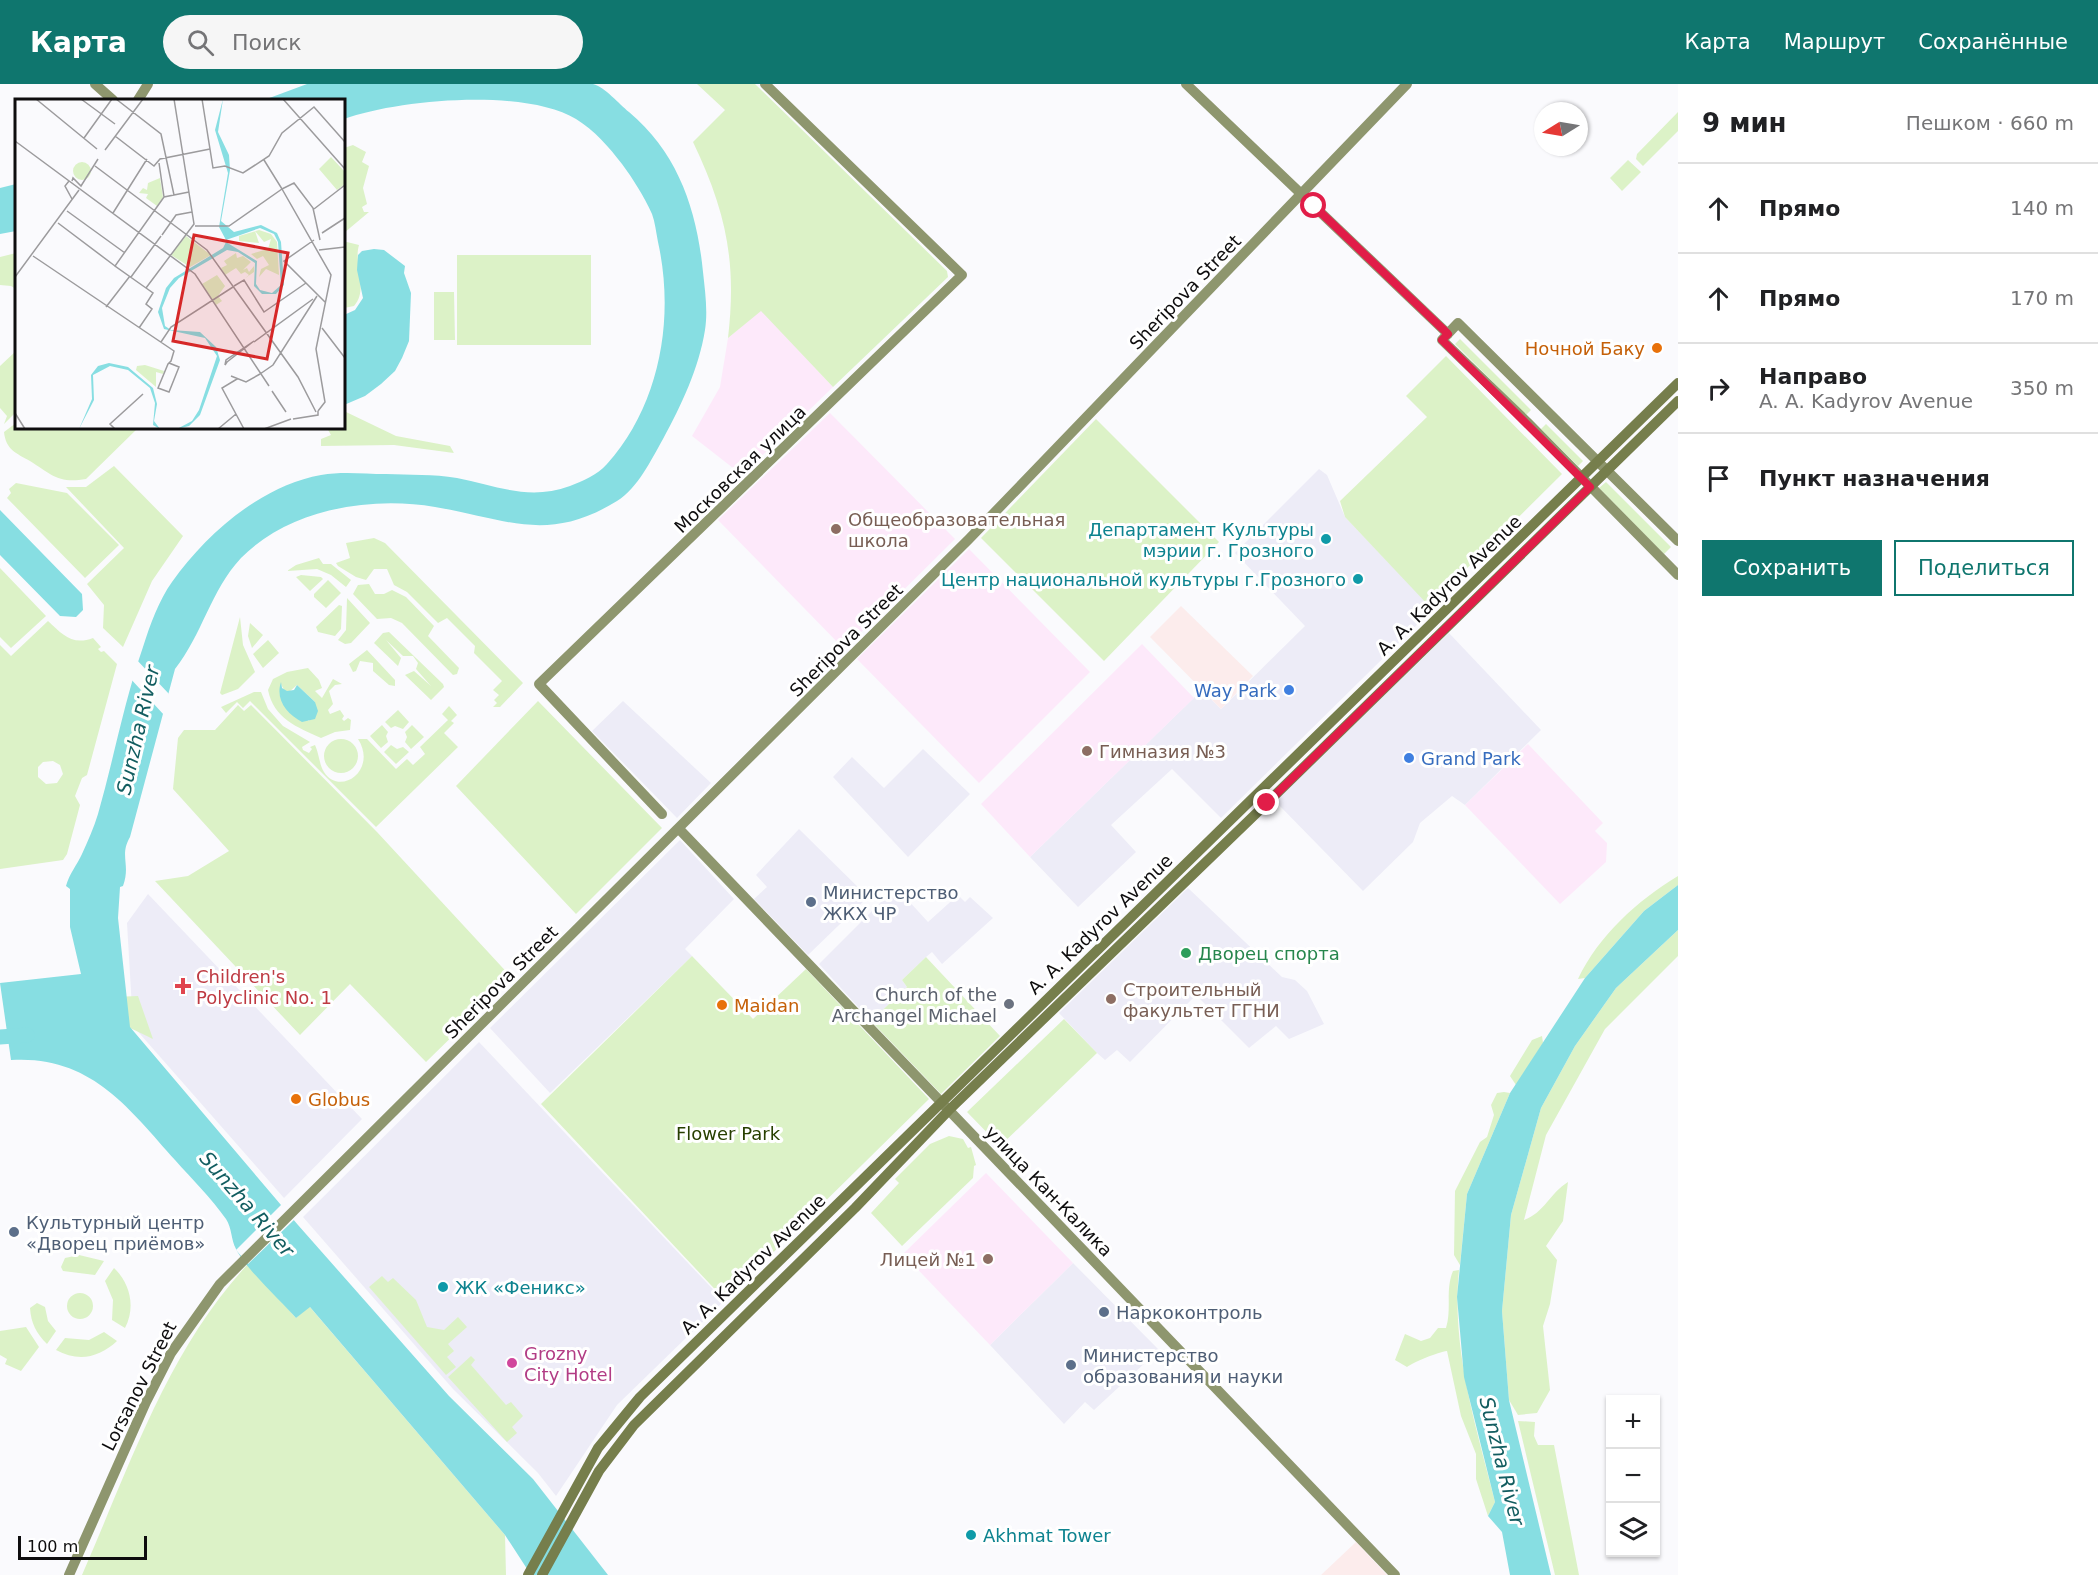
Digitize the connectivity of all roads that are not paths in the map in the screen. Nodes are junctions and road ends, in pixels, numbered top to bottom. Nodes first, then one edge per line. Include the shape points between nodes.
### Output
1 (95, 84) edge
2 (148, 84) edge
3 (765, 84) edge
4 (1186, 84) edge
5 (1407, 84) edge
6 (112, 99) edge
7 (139, 99) edge
8 (1301, 194) junction
9 (1445, 337) junction
10 (1678, 383) edge
11 (1678, 401) edge
12 (1598, 464) junction
13 (1606, 471) junction
14 (1582, 478) junction
15 (1590, 487) junction
16 (1678, 541) edge
17 (1678, 575) edge
18 (662, 814) dead end
19 (680, 830) junction
20 (945, 1106) junction
21 (297, 1208) joint
22 (69, 1575) edge
23 (528, 1575) edge
24 (542, 1575) edge
25 (1395, 1575) edge

1 - 6 street
2 - 7 street
3 - 18 street, Московская улица via 962,274 539,684
4 - 8 street
5 - 8 street, Sheripova Street
8 - 9 street
8 - 19 street, Sheripova Street via 977,531
9 - 12 street via 1458,323
9 - 14 street
10 - 12 main road, A. A. Kadyrov Avenue
11 - 13 main road, A. A. Kadyrov Avenue
12 - 13 street
12 - 14 main road, A. A. Kadyrov Avenue
13 - 15 main road, A. A. Kadyrov Avenue
13 - 16 street
14 - 15 street
14 - 20 main road, A. A. Kadyrov Avenue
15 - 17 street
15 - 20 main road, A. A. Kadyrov Avenue
19 - 20 street, улица Кан-Калика
19 - 21 street, Sheripova Street
20 - 23 main road, A. A. Kadyrov Avenue via 621,1418 598,1448
20 - 24 main road, A. A. Kadyrov Avenue via 855,1208 634,1425 604,1463
20 - 25 street, улица Кан-Калика
21 - 22 street, Lorsanov Street via 220,1284 171,1353

